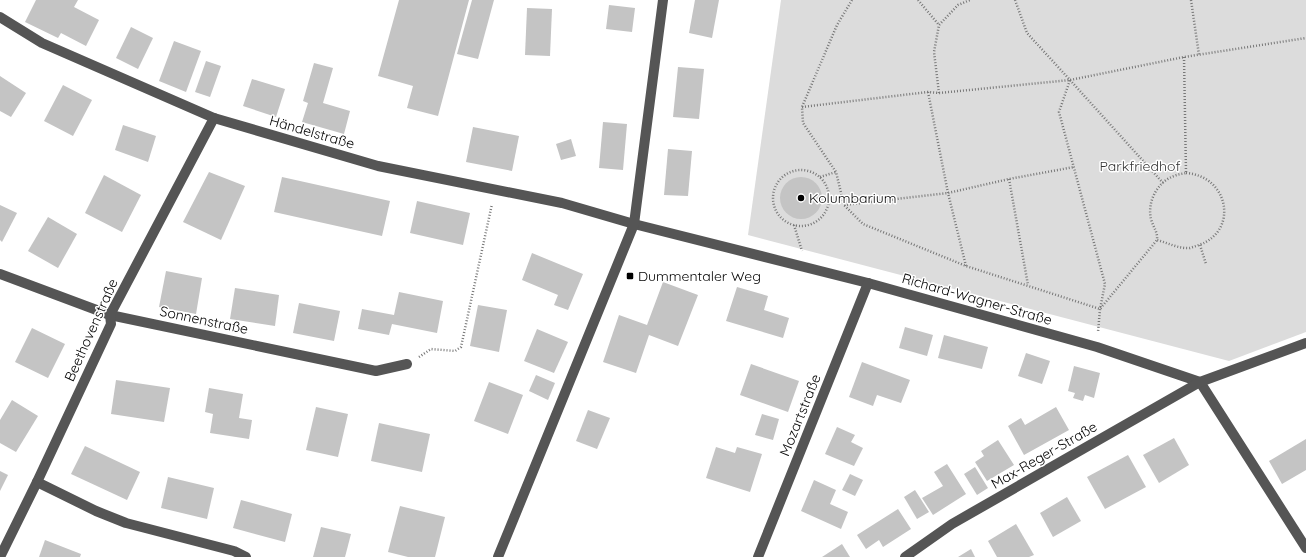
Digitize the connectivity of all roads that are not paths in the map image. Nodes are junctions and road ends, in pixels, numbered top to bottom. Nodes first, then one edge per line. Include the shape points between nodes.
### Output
1 (663, 0) edge
2 (0, 17) edge
3 (214, 118) junction
4 (634, 224) junction
5 (0, 274) edge
6 (868, 283) junction
7 (110, 315) junction
8 (1306, 342) edge
9 (407, 364) road end
10 (1200, 382) junction
11 (37, 482) junction
12 (1306, 548) edge
13 (0, 557) edge
14 (246, 557) edge
15 (498, 557) edge
16 (758, 557) edge
17 (905, 557) edge

1 - 4 street
2 - 3 street, Händelstraße via 42,43
3 - 4 street, Händelstraße via 378,166 562,204
3 - 7 street, Beethovenstraße
4 - 6 street, Richard-Wagner-Straße
4 - 15 street
5 - 7 street, Sonnenstraße
6 - 10 street, Richard-Wagner-Straße via 1097,347
6 - 16 street, Mozartstraße
7 - 9 street, Sonnenstraße via 376,371
7 - 11 street, Beethovenstraße via 111,324
8 - 10 street
10 - 12 street
10 - 17 street, Max-Reger-Straße via 952,524
11 - 13 street, Beethovenstraße
11 - 14 street via 126,523 234,551

